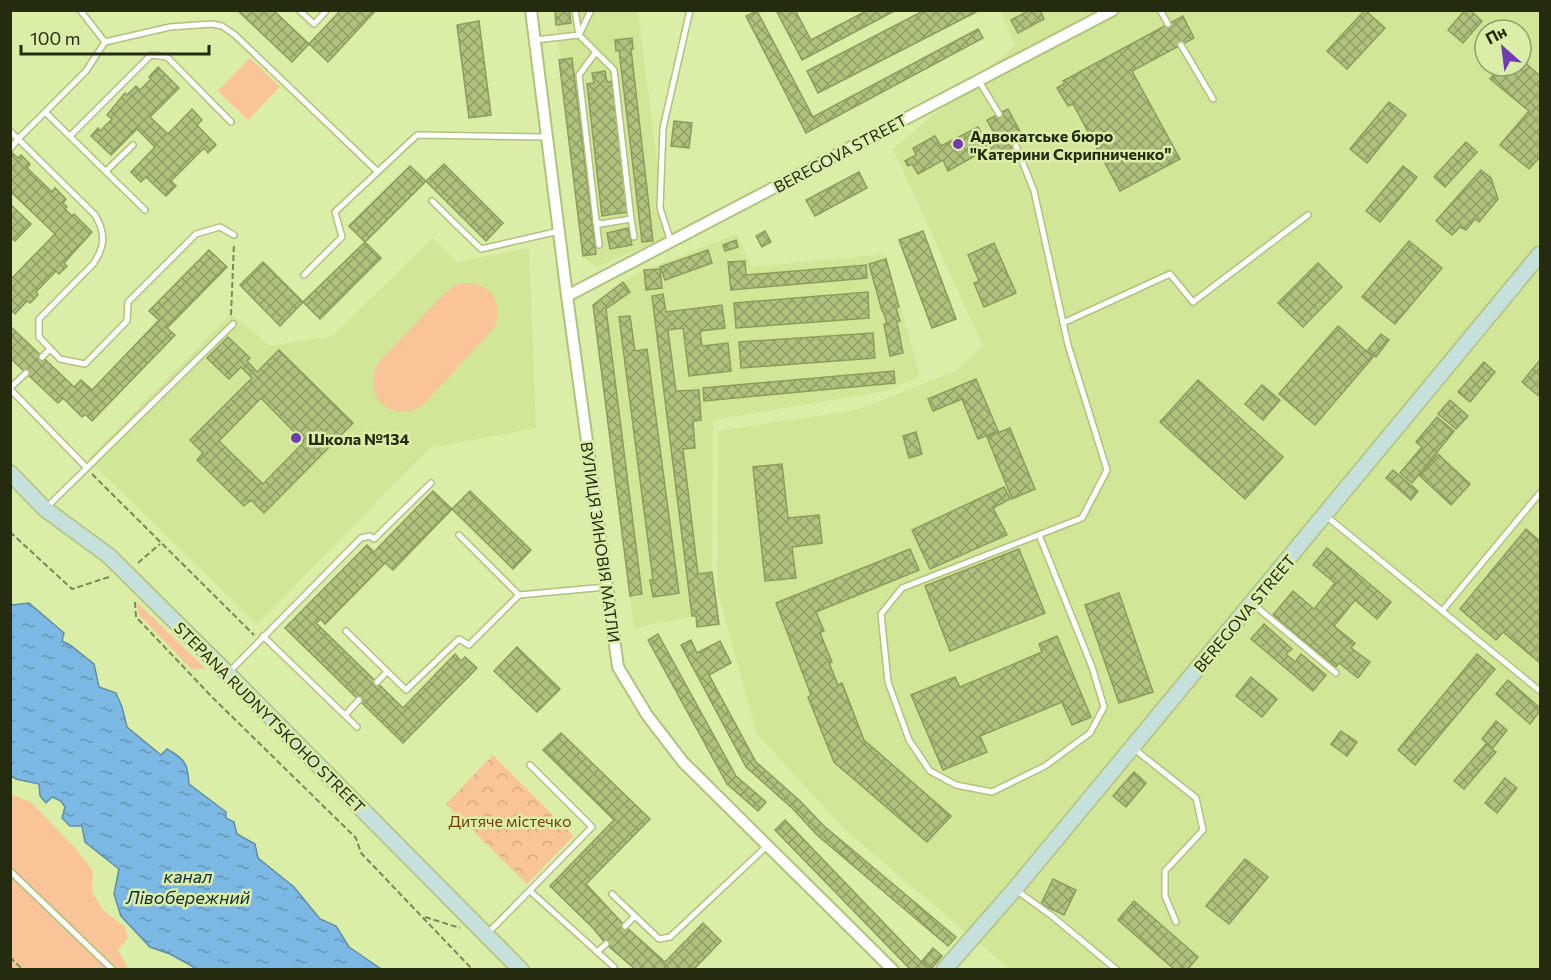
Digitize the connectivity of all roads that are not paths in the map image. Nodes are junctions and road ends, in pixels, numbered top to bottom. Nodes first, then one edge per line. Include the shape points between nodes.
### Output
1 (80, 10) edge
2 (299, 10) edge
3 (327, 10) edge
4 (531, 10) edge
5 (575, 10) edge
6 (591, 10) edge
7 (690, 10) edge
8 (1113, 10) edge
9 (1160, 10) edge
10 (1168, 24) dead end
11 (579, 35) junction
12 (535, 40) junction
13 (105, 42) junction
14 (1181, 45) dead end
15 (596, 52) junction
16 (979, 81) junction
17 (1213, 99) dead end
18 (45, 112) junction
19 (999, 114) dead end
20 (231, 122) dead end
21 (10, 131) edge
22 (70, 136) junction
23 (547, 137) junction
24 (19, 138) junction
25 (133, 145) dead end
26 (1016, 146) dead end
27 (10, 149) edge
28 (106, 171) junction
29 (377, 171) junction
30 (432, 201) dead end
31 (145, 210) dead end
32 (1308, 215) dead end
33 (631, 219) junction
34 (596, 221) junction
35 (559, 231) junction
36 (234, 235) road end
37 (634, 237) dead end
38 (671, 242) junction
39 (599, 245) dead end
40 (1540, 254) edge
41 (304, 275) dead end
42 (567, 296) junction
43 (1063, 323) junction
44 (232, 324) road end
45 (50, 349) junction
46 (42, 357) dead end
47 (26, 373) dead end
48 (10, 389) edge
49 (86, 467) junction
50 (10, 473) edge
51 (431, 483) dead end
52 (1540, 493) edge
53 (45, 509) junction
54 (1324, 515) junction
55 (459, 535) dead end
56 (1038, 535) junction
57 (606, 587) junction
58 (519, 595) junction
59 (1252, 602) junction
60 (1443, 611) junction
61 (346, 631) dead end
62 (261, 639) junction
63 (387, 672) junction
64 (227, 673) junction
65 (1336, 674) dead end
66 (377, 682) dead end
67 (1540, 691) edge
68 (360, 700) dead end
69 (345, 715) junction
70 (357, 727) dead end
71 (1132, 747) junction
72 (530, 765) dead end
73 (768, 845) junction
74 (10, 872) edge
75 (1015, 889) junction
76 (530, 891) junction
77 (612, 894) dead end
78 (635, 916) junction
79 (1176, 922) dead end
80 (625, 926) dead end
81 (486, 936) junction
82 (606, 944) dead end
83 (597, 952) junction
84 (615, 967) dead end
85 (113, 969) edge
86 (521, 969) edge
87 (893, 969) edge
88 (944, 969) edge
89 (1117, 969) edge

1 - 13 lane
2 - 3 lane via 314,24
4 - 12 street, ВУЛИЦЯ ЗИНОВІЯ МАТЛИ
5 - 11 lane
6 - 11 lane
7 - 38 lane via 663,128 660,208
8 - 16 street, BEREGOVA STREET
9 - 10 lane
11 - 12 lane
11 - 15 lane
12 - 23 street, ВУЛИЦЯ ЗИНОВІЯ МАТЛИ
13 - 18 lane via 86,71
13 - 29 lane via 170,27 222,26
14 - 17 lane
15 - 33 lane via 614,70
15 - 34 lane via 579,75
16 - 19 lane
16 - 38 street, BEREGOVA STREET
18 - 22 lane
18 - 24 lane
20 - 22 lane via 167,57 151,54
21 - 24 lane
22 - 28 lane
23 - 29 lane via 417,135
23 - 35 street, ВУЛИЦЯ ЗИНОВІЯ МАТЛИ
24 - 27 lane
24 - 45 lane via 95,215 104,235 93,264 39,319 39,337
25 - 28 lane
26 - 43 lane via 1034,191
28 - 31 lane
29 - 41 lane via 335,212 342,237
30 - 35 lane via 481,249
32 - 43 lane via 1193,302 1170,274
33 - 34 lane via 600,224
33 - 37 lane
34 - 39 lane
35 - 42 street, ВУЛИЦЯ ЗИНОВІЯ МАТЛИ
36 - 45 lane via 220,227 196,234 128,302 128,321 85,364 60,359
38 - 42 street, BEREGOVA STREET
40 - 54 street, BEREGOVA STREET
42 - 57 street, ВУЛИЦЯ ЗИНОВІЯ МАТЛИ
43 - 56 lane via 1107,470 1082,518
44 - 49 lane
45 - 46 lane
47 - 48 lane
48 - 49 lane
49 - 53 lane
50 - 53 street, STEPANA RUDNYTSKOHO STREET
51 - 62 lane via 374,540 370,536 361,538
52 - 60 lane
53 - 64 street, STEPANA RUDNYTSKOHO STREET via 109,556
54 - 59 street, BEREGOVA STREET
54 - 60 lane
55 - 58 lane
56 - 56 lane via 902,588 881,614 888,682 909,740 930,771 956,785 992,792 1045,766 1090,733 1104,707 1092,667
57 - 58 lane
57 - 73 street, ВУЛИЦЯ ЗИНОВІЯ МАТЛИ via 618,667 647,716 683,762
58 - 63 lane via 469,645 459,639 406,690
59 - 65 lane
59 - 71 street, BEREGOVA STREET
60 - 67 lane
61 - 63 lane
62 - 64 lane
62 - 69 lane
63 - 66 lane
64 - 81 street, STEPANA RUDNYTSKOHO STREET
68 - 69 lane
69 - 70 lane
71 - 75 street, BEREGOVA STREET
71 - 79 lane via 1196,798 1203,830 1166,871 1165,896
72 - 76 lane via 592,827
73 - 78 lane via 670,937 659,939
73 - 87 street, ВУЛИЦЯ ЗИНОВІЯ МАТЛИ
74 - 85 lane
75 - 88 street, BEREGOVA STREET
75 - 89 lane
76 - 81 lane
76 - 83 lane
77 - 78 lane
78 - 80 lane
81 - 86 street, STEPANA RUDNYTSKOHO STREET
82 - 83 lane
83 - 84 lane

